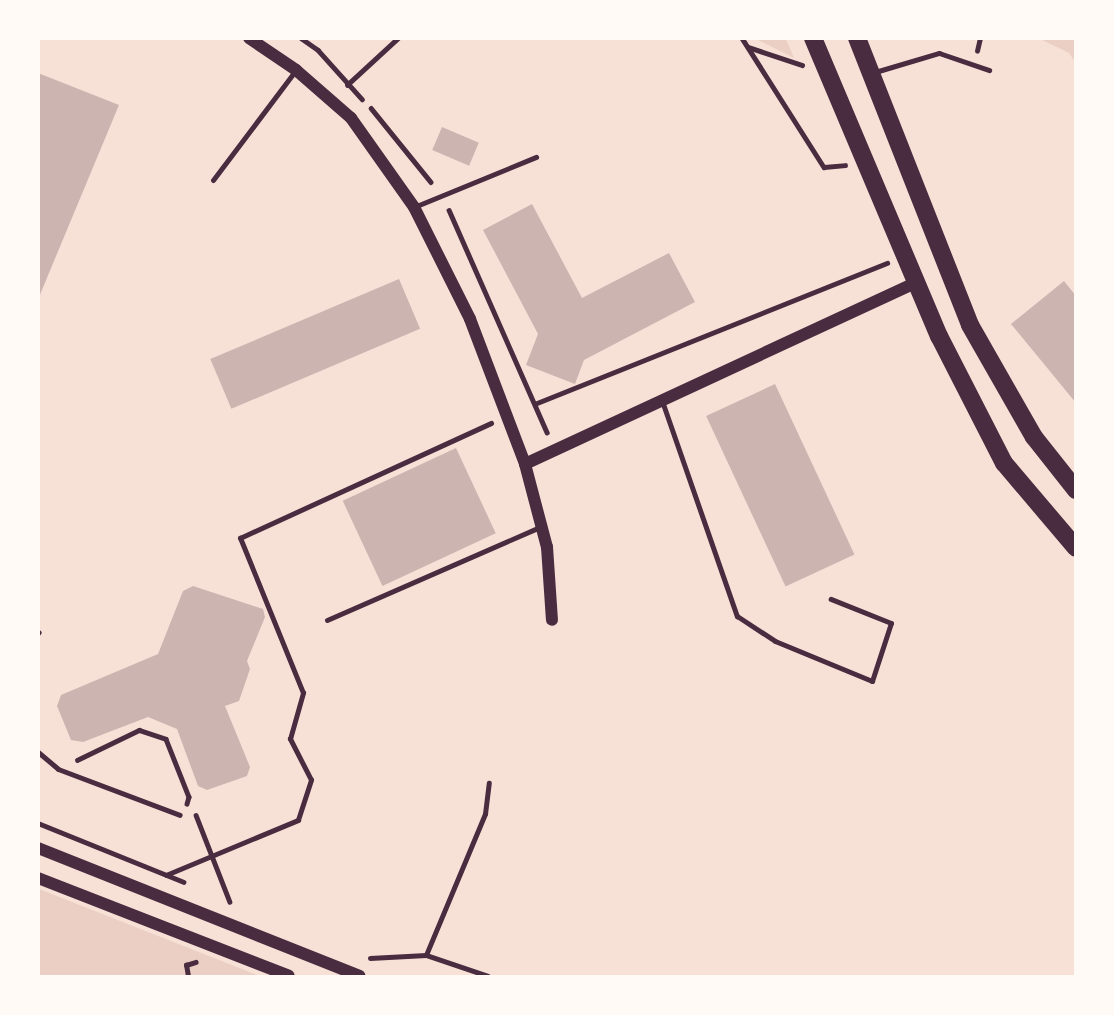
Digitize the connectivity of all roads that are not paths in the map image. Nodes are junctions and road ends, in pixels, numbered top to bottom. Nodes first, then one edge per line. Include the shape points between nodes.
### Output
1 (249, 38) edge
2 (858, 38) edge
3 (808, 45) edge
4 (296, 70) junction
5 (989, 71) dead end
6 (872, 73) junction
7 (536, 157) dead end
8 (213, 180) dead end
9 (414, 207) junction
10 (915, 283) junction
11 (662, 401) junction
12 (525, 464) junction
13 (1076, 489) edge
14 (542, 526) junction
15 (1076, 548) edge
16 (831, 599) dead end
17 (327, 620) dead end
18 (552, 620) dead end
19 (38, 752) edge
20 (180, 814) road end
21 (38, 848) edge
22 (38, 878) edge
23 (289, 976) edge
24 (359, 976) edge

1 - 4 street
2 - 6 main road
3 - 10 main road
4 - 8 lane
4 - 9 street via 351,118
5 - 6 lane via 939,53
6 - 13 main road via 970,325 1034,437
7 - 9 lane
9 - 12 street via 470,319
10 - 11 street
10 - 15 main road via 1004,463
11 - 12 street
11 - 16 lane via 737,616 775,641 872,681 891,623
12 - 14 street
14 - 17 lane
14 - 18 street via 553,592
19 - 20 lane via 58,769
21 - 24 street
22 - 23 street

